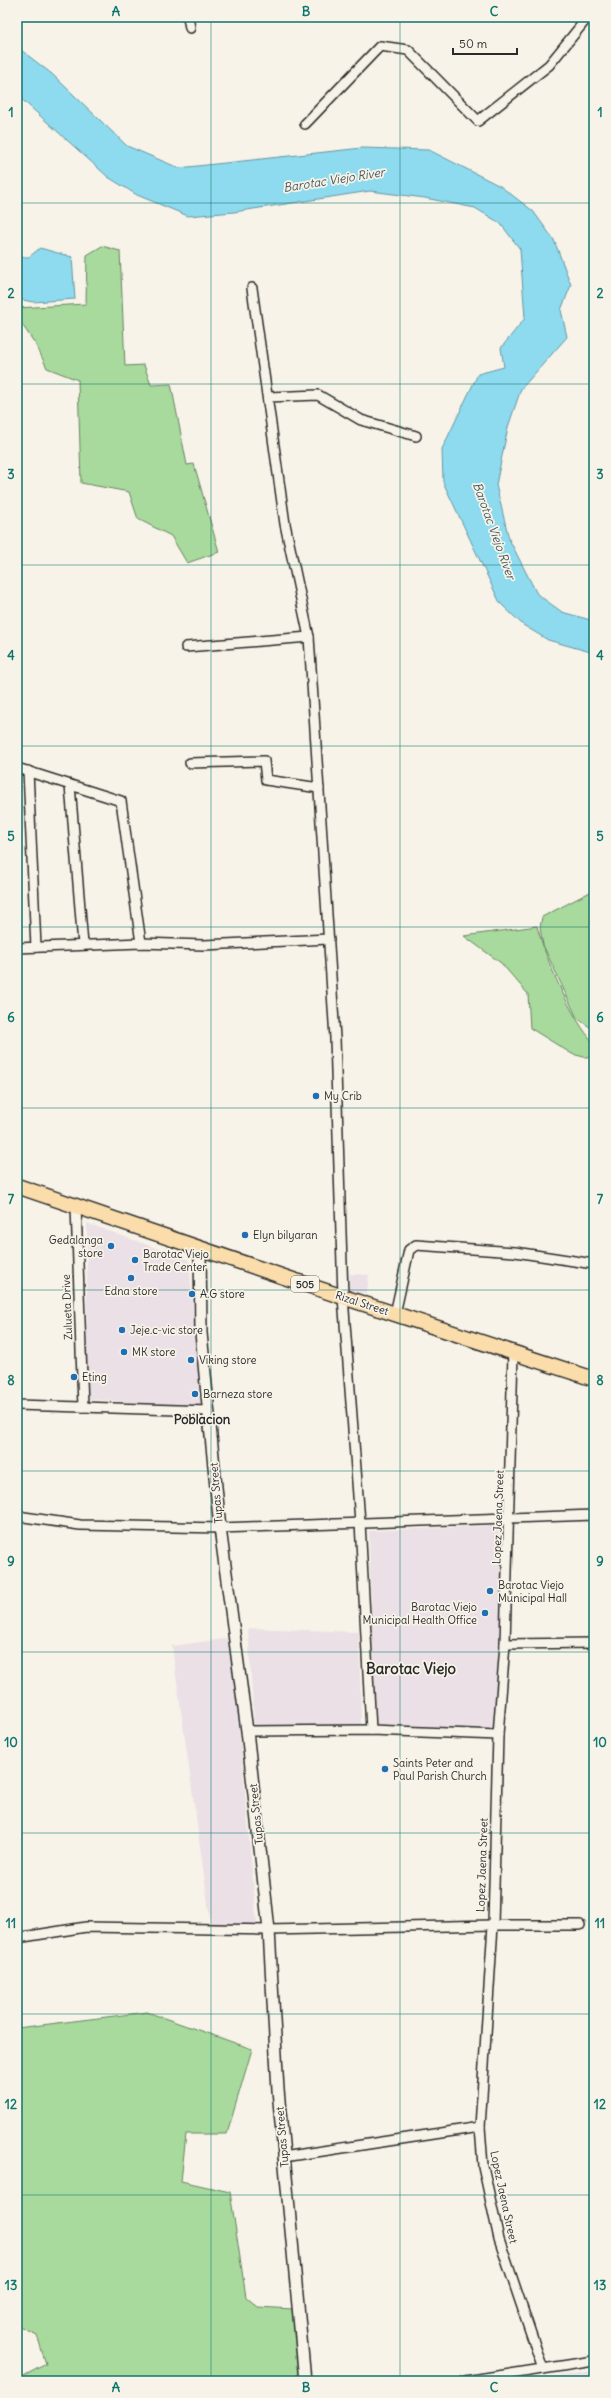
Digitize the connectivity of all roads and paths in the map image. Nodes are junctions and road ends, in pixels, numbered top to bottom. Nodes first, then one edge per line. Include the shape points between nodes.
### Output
1 (188, 17) edge
2 (588, 17) edge
3 (190, 28) dead end
4 (305, 124) dead end
5 (252, 288) dead end
6 (268, 397) junction
7 (416, 436) dead end
8 (309, 637) junction
9 (186, 647) dead end
10 (190, 763) dead end
11 (17, 768) edge
12 (28, 772) junction
13 (70, 785) junction
14 (319, 788) junction
15 (329, 939) junction
16 (141, 944) junction
17 (83, 946) junction
18 (36, 947) junction
19 (17, 948) edge
20 (17, 1186) edge
21 (76, 1206) junction
22 (200, 1248) junction
23 (594, 1264) edge
24 (343, 1297) junction
25 (395, 1314) junction
26 (513, 1353) junction
27 (594, 1379) edge
28 (17, 1405) edge
29 (83, 1407) junction
30 (209, 1411) junction
31 (594, 1515) edge
32 (17, 1516) edge
33 (510, 1517) junction
34 (360, 1522) junction
35 (220, 1528) junction
36 (594, 1643) edge
37 (505, 1644) junction
38 (371, 1730) junction
39 (247, 1731) junction
40 (498, 1735) junction
41 (493, 1925) junction
42 (580, 1925) dead end
43 (269, 1930) junction
44 (17, 1938) edge
45 (480, 2127) junction
46 (283, 2157) junction
47 (594, 2361) edge
48 (543, 2369) junction
49 (305, 2381) edge
50 (465, 2381) edge

1 - 3 street
2 - 4 street via 548,65 478,121 408,50 380,46
5 - 6 street
6 - 7 street via 318,395 361,420
6 - 8 street via 286,524
8 - 9 street
8 - 14 street
10 - 14 street via 264,761 266,780
11 - 12 street
12 - 13 street
12 - 18 street
13 - 16 street via 121,801
13 - 17 street
14 - 15 street
15 - 16 street via 204,945
15 - 24 street via 335,1038
16 - 17 street
17 - 18 street
18 - 19 street
20 - 21 main road, Rizal Street / 505
21 - 22 main road, Rizal Street / 505
21 - 29 street, Zulueta Drive
22 - 24 main road, Rizal Street / 505
22 - 30 street, Tupas Street via 201,1333
23 - 25 street via 515,1252 416,1245 410,1250
24 - 25 main road, Rizal Street / 505
24 - 34 street
25 - 26 main road, Rizal Street / 505
26 - 27 main road, Rizal Street / 505
26 - 33 street, Lopez Jaena Street
28 - 29 street
29 - 30 street
30 - 35 street, Tupas Street
31 - 33 street
32 - 35 street via 80,1524
33 - 34 street
33 - 37 street, Lopez Jaena Street
34 - 35 street
34 - 38 street
35 - 39 street, Tupas Street
36 - 37 street
37 - 40 street, Lopez Jaena Street
38 - 39 street
38 - 40 street
39 - 43 street, Tupas Street
40 - 41 street, Lopez Jaena Street
41 - 42 street
41 - 43 street
41 - 45 street, Lopez Jaena Street
43 - 44 street via 86,1927
43 - 46 street, Tupas Street
45 - 46 street
45 - 48 street, Lopez Jaena Street via 483,2166 499,2239
46 - 49 street, Tupas Street
47 - 48 street
48 - 50 street

